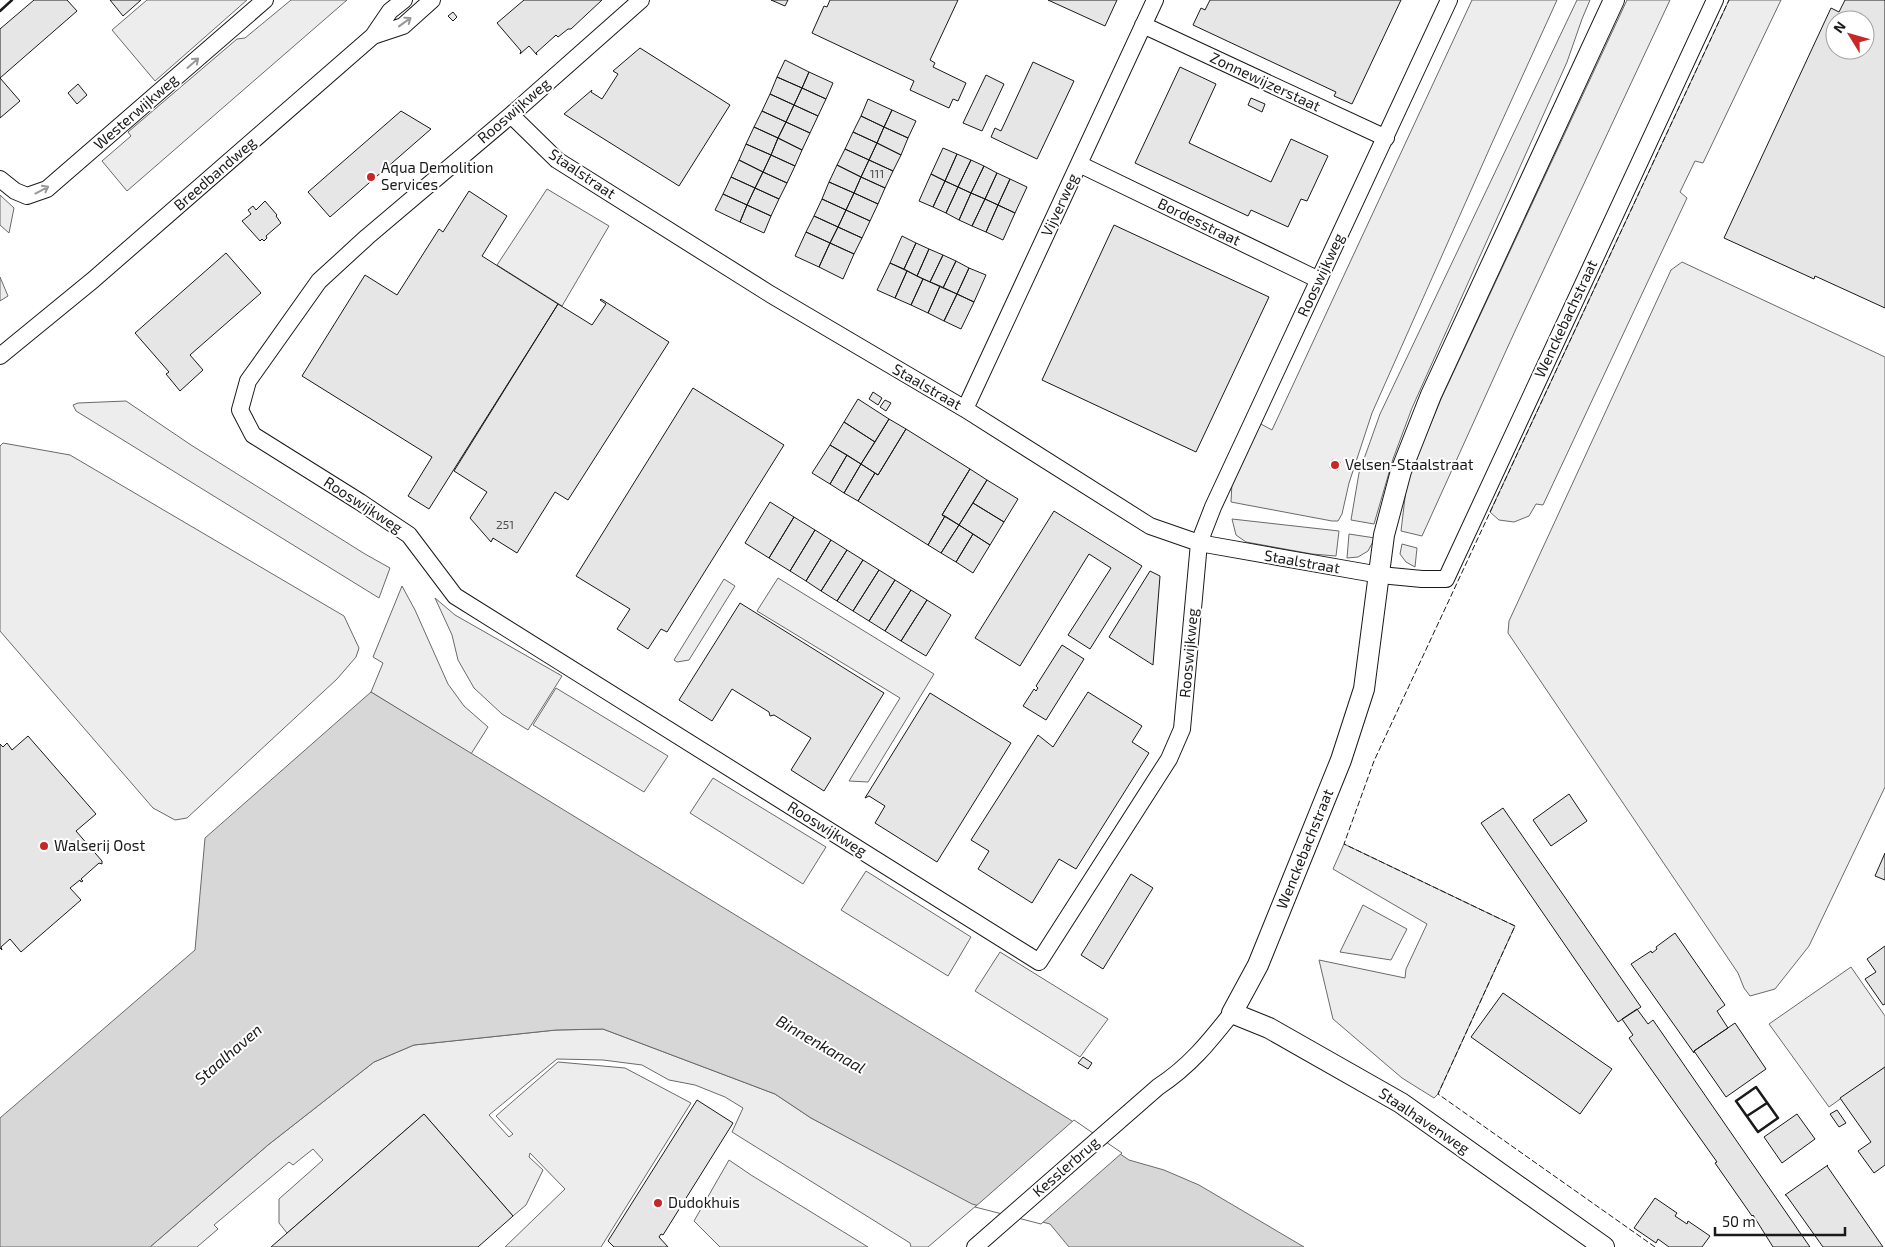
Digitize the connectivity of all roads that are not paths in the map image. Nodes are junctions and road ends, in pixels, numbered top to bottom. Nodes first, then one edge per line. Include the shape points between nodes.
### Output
1 (265, 0) edge
2 (404, 0) edge
3 (432, 0) edge
4 (641, 0) edge
5 (1155, 0) edge
6 (1449, 0) edge
7 (1614, 0) edge
8 (1715, 0) edge
9 (1143, 25) junction
10 (373, 36) junction
11 (511, 115) junction
12 (1386, 138) junction
13 (1079, 164) junction
14 (0, 179) edge
15 (1319, 280) junction
16 (0, 356) edge
17 (966, 410) junction
18 (1199, 543) junction
19 (1380, 575) junction
20 (1232, 1013) junction
21 (1158, 1086) joint
22 (975, 1247) edge
23 (1604, 1247) edge

14 -> 1 street, Westerwijkweg via 28,196 47,188
2 - 10 street, Breedbandweg via 390,11
10 -> 3 street, Breedbandweg via 402,26
4 - 11 street, Rooswijkweg
5 - 9 street, Vijverweg
6 - 12 street, Rooswijkweg
7 - 19 street, Wenckebachstraat via 1431,395 1401,471 1384,534
8 - 19 street, Wenckebachstraat via 1446,579
9 - 12 street, Zonnewijzerstaat
9 - 13 street, Vijverweg
10 - 16 street, Breedbandweg via 93,280
11 - 17 street, Staalstraat via 557,160 778,299
11 - 18 street, Rooswijkweg via 320,281 248,381 240,410 253,435 409,535 455,596 1039,962 1169,760 1182,729
12 - 15 street, Rooswijkweg
13 - 15 street, Bordesstraat
13 - 17 street, Vijverweg
15 - 18 street, Rooswijkweg
17 - 18 street, Staalstraat via 1150,526
18 - 19 street, Staalstraat
19 - 20 street, Wenckebachstraat via 1364,689 1341,760 1258,965
20 - 21 street, Wenckebachstraat via 1178,1074
20 - 23 street, Staalhavenweg via 1269,1028 1401,1102
21 - 22 street, Kesslerbrug

